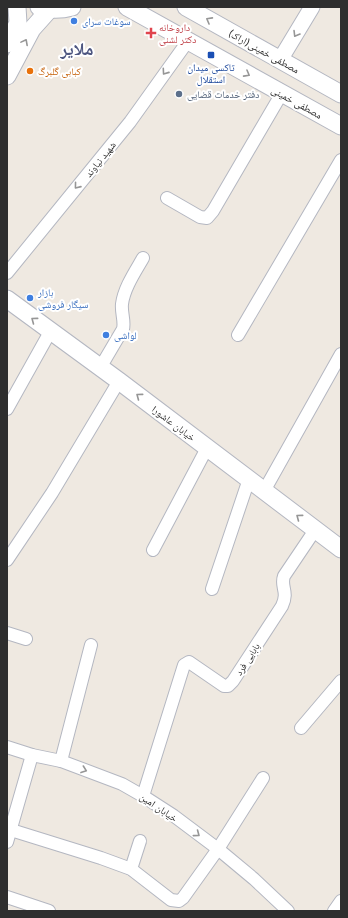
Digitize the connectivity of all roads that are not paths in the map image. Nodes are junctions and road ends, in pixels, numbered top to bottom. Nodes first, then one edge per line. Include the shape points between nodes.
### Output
1 (17, 7) edge
2 (72, 7) edge
3 (127, 7) edge
4 (186, 7) edge
5 (312, 7) edge
6 (44, 8) edge
7 (188, 41) junction
8 (7, 44) edge
9 (280, 60) junction
10 (7, 76) edge
11 (282, 93) junction
12 (341, 94) edge
13 (341, 126) edge
14 (341, 160) edge
15 (167, 198) dead end
16 (143, 258) dead end
17 (7, 273) edge
18 (7, 299) edge
19 (50, 332) junction
20 (238, 335) dead end
21 (341, 354) edge
22 (100, 368) junction
23 (119, 381) junction
24 (7, 409) edge
25 (207, 448) junction
26 (249, 479) junction
27 (264, 491) junction
28 (315, 530) junction
29 (341, 549) edge
30 (153, 550) dead end
31 (7, 560) edge
32 (212, 589) dead end
33 (7, 633) edge
34 (26, 639) dead end
35 (91, 645) dead end
36 (341, 681) edge
37 (301, 728) dead end
38 (7, 747) edge
39 (32, 755) junction
40 (61, 761) junction
41 (263, 778) dead end
42 (143, 796) junction
43 (11, 830) junction
44 (140, 841) dead end
45 (7, 842) edge
46 (218, 849) junction
47 (131, 869) junction
48 (7, 897) edge
49 (341, 902) edge
50 (169, 906) edge
51 (49, 911) edge
52 (288, 911) edge
53 (334, 911) edge

1 - 8 main road via 18,23
2 - 6 main road
3 - 7 main road, مصطفی خمینی
9 -> 4 main road, مصطفی خمینی(اراک)
5 -> 9 street
10 -> 6 main road
7 -> 11 main road, مصطفی خمینی
7 -> 17 street, شهید نیاوند via 130,122
9 - 12 main road, مصطفی خمینی(اراک)
11 - 13 main road, مصطفی خمینی
11 - 15 street via 207,218 200,217
14 - 20 street
16 - 22 street via 125,292 122,306 123,330
19 -> 18 main road, خیابان عاشورا
19 - 22 main road, خیابان عاشورا
19 - 24 street
21 - 27 street
22 - 23 main road, خیابان عاشورا
25 -> 23 main road, خیابان عاشورا
23 - 31 street via 52,493
25 - 26 main road, خیابان عاشورا
25 - 30 street
26 - 27 main road, خیابان عاشورا
26 - 32 street
28 -> 27 main road, خیابان عاشورا
28 - 29 main road, خیابان عاشورا
28 - 42 street, بابایی فرد via 284,576 285,592 282,606 233,681 224,686 189,662 184,665
33 - 34 street
35 - 40 street
36 - 37 street
38 - 39 street, خیابان امین
39 - 40 street, خیابان امین
39 - 43 street
40 -> 42 street, خیابان امین via 122,784
41 - 46 street
42 -> 46 street, خیابان امین
43 - 45 street
43 - 47 street
44 - 47 street
46 - 50 street via 184,898
46 - 52 street, خیابان امین
47 - 50 street
48 - 51 street
49 - 53 street

